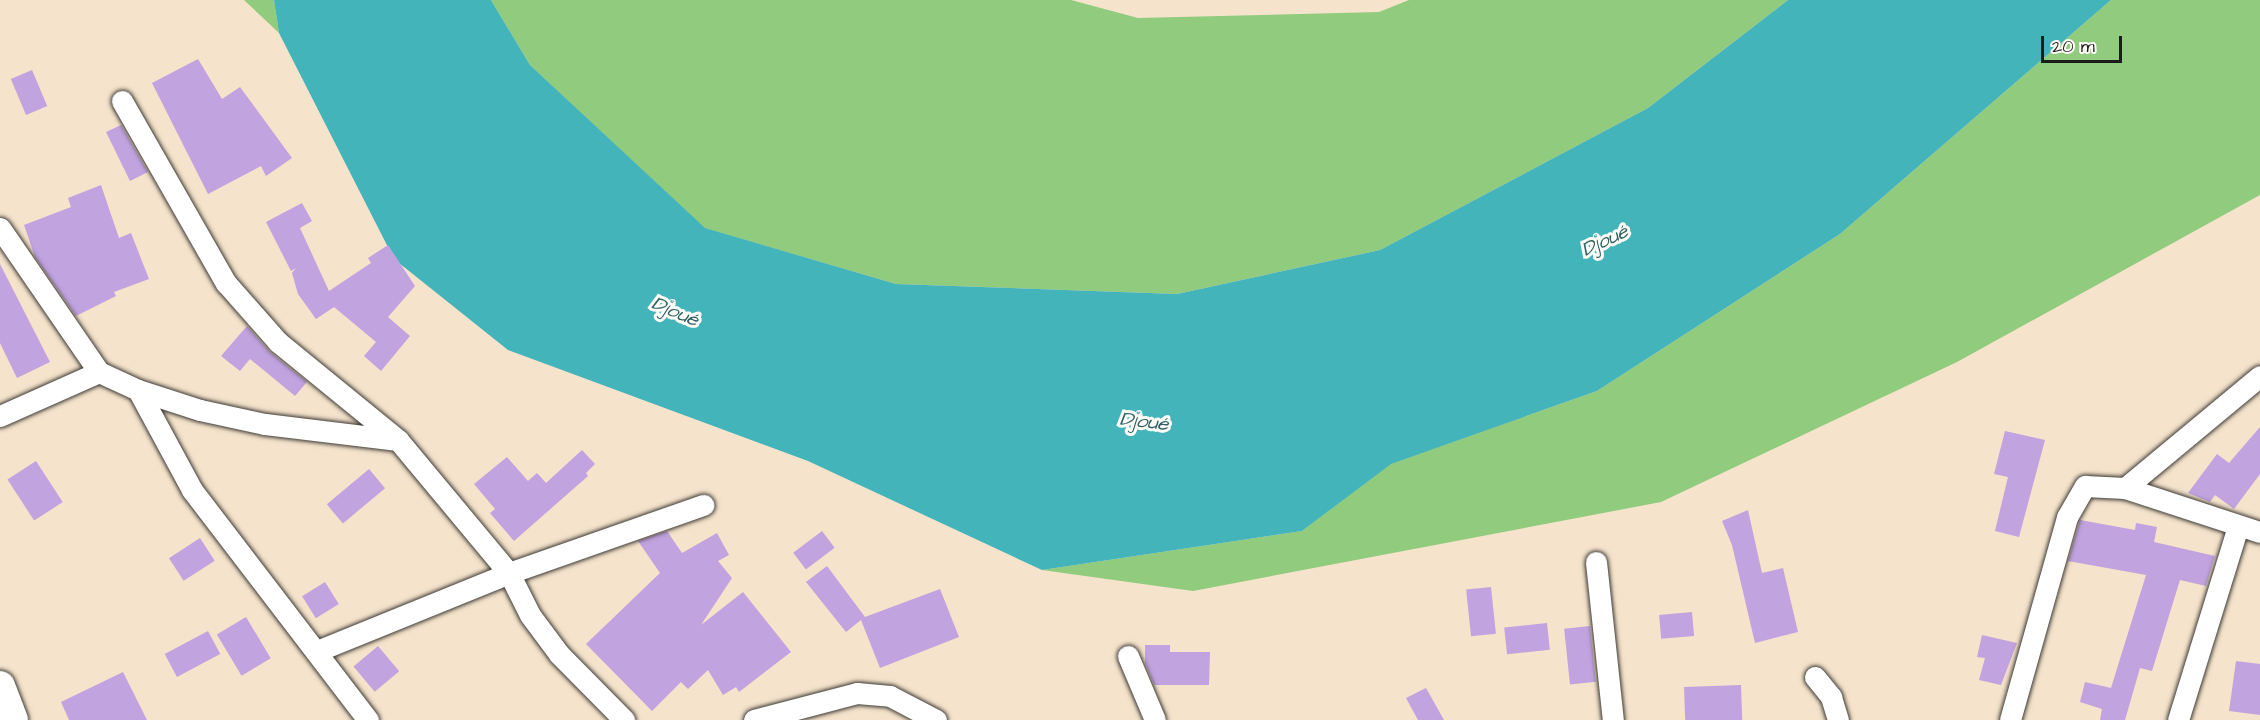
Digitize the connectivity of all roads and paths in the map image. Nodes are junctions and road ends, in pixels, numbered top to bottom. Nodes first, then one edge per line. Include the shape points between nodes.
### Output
1 (122, 101) dead end
2 (0, 228) edge
3 (99, 372) junction
4 (2260, 376) edge
5 (138, 390) junction
6 (0, 416) edge
7 (398, 440) junction
8 (2125, 488) junction
9 (703, 505) dead end
10 (2238, 526) junction
11 (2260, 532) edge
12 (1596, 562) dead end
13 (509, 573) junction
14 (317, 651) junction
15 (1128, 656) dead end
16 (1815, 677) dead end
17 (0, 686) edge
18 (13, 720) edge
19 (368, 720) edge
20 (624, 720) edge
21 (754, 720) edge
22 (936, 720) edge
23 (1155, 720) edge
24 (1613, 720) edge
25 (1838, 720) edge
26 (2010, 720) edge
27 (2178, 720) edge

1 - 7 street via 226,283 278,342
2 - 3 street
3 - 5 street
3 - 6 street
4 - 8 street
5 - 7 street via 265,424
5 - 14 street via 192,490
7 - 13 street
8 - 10 street
8 - 26 street via 2085,486 2076,495 2057,548
9 - 13 street
10 - 11 street
10 - 27 street
12 - 24 street
13 - 14 street
13 - 20 street via 530,615 559,654
14 - 19 street
15 - 23 street
16 - 25 street via 1831,697
17 - 18 street
21 - 22 street via 857,693 890,696

